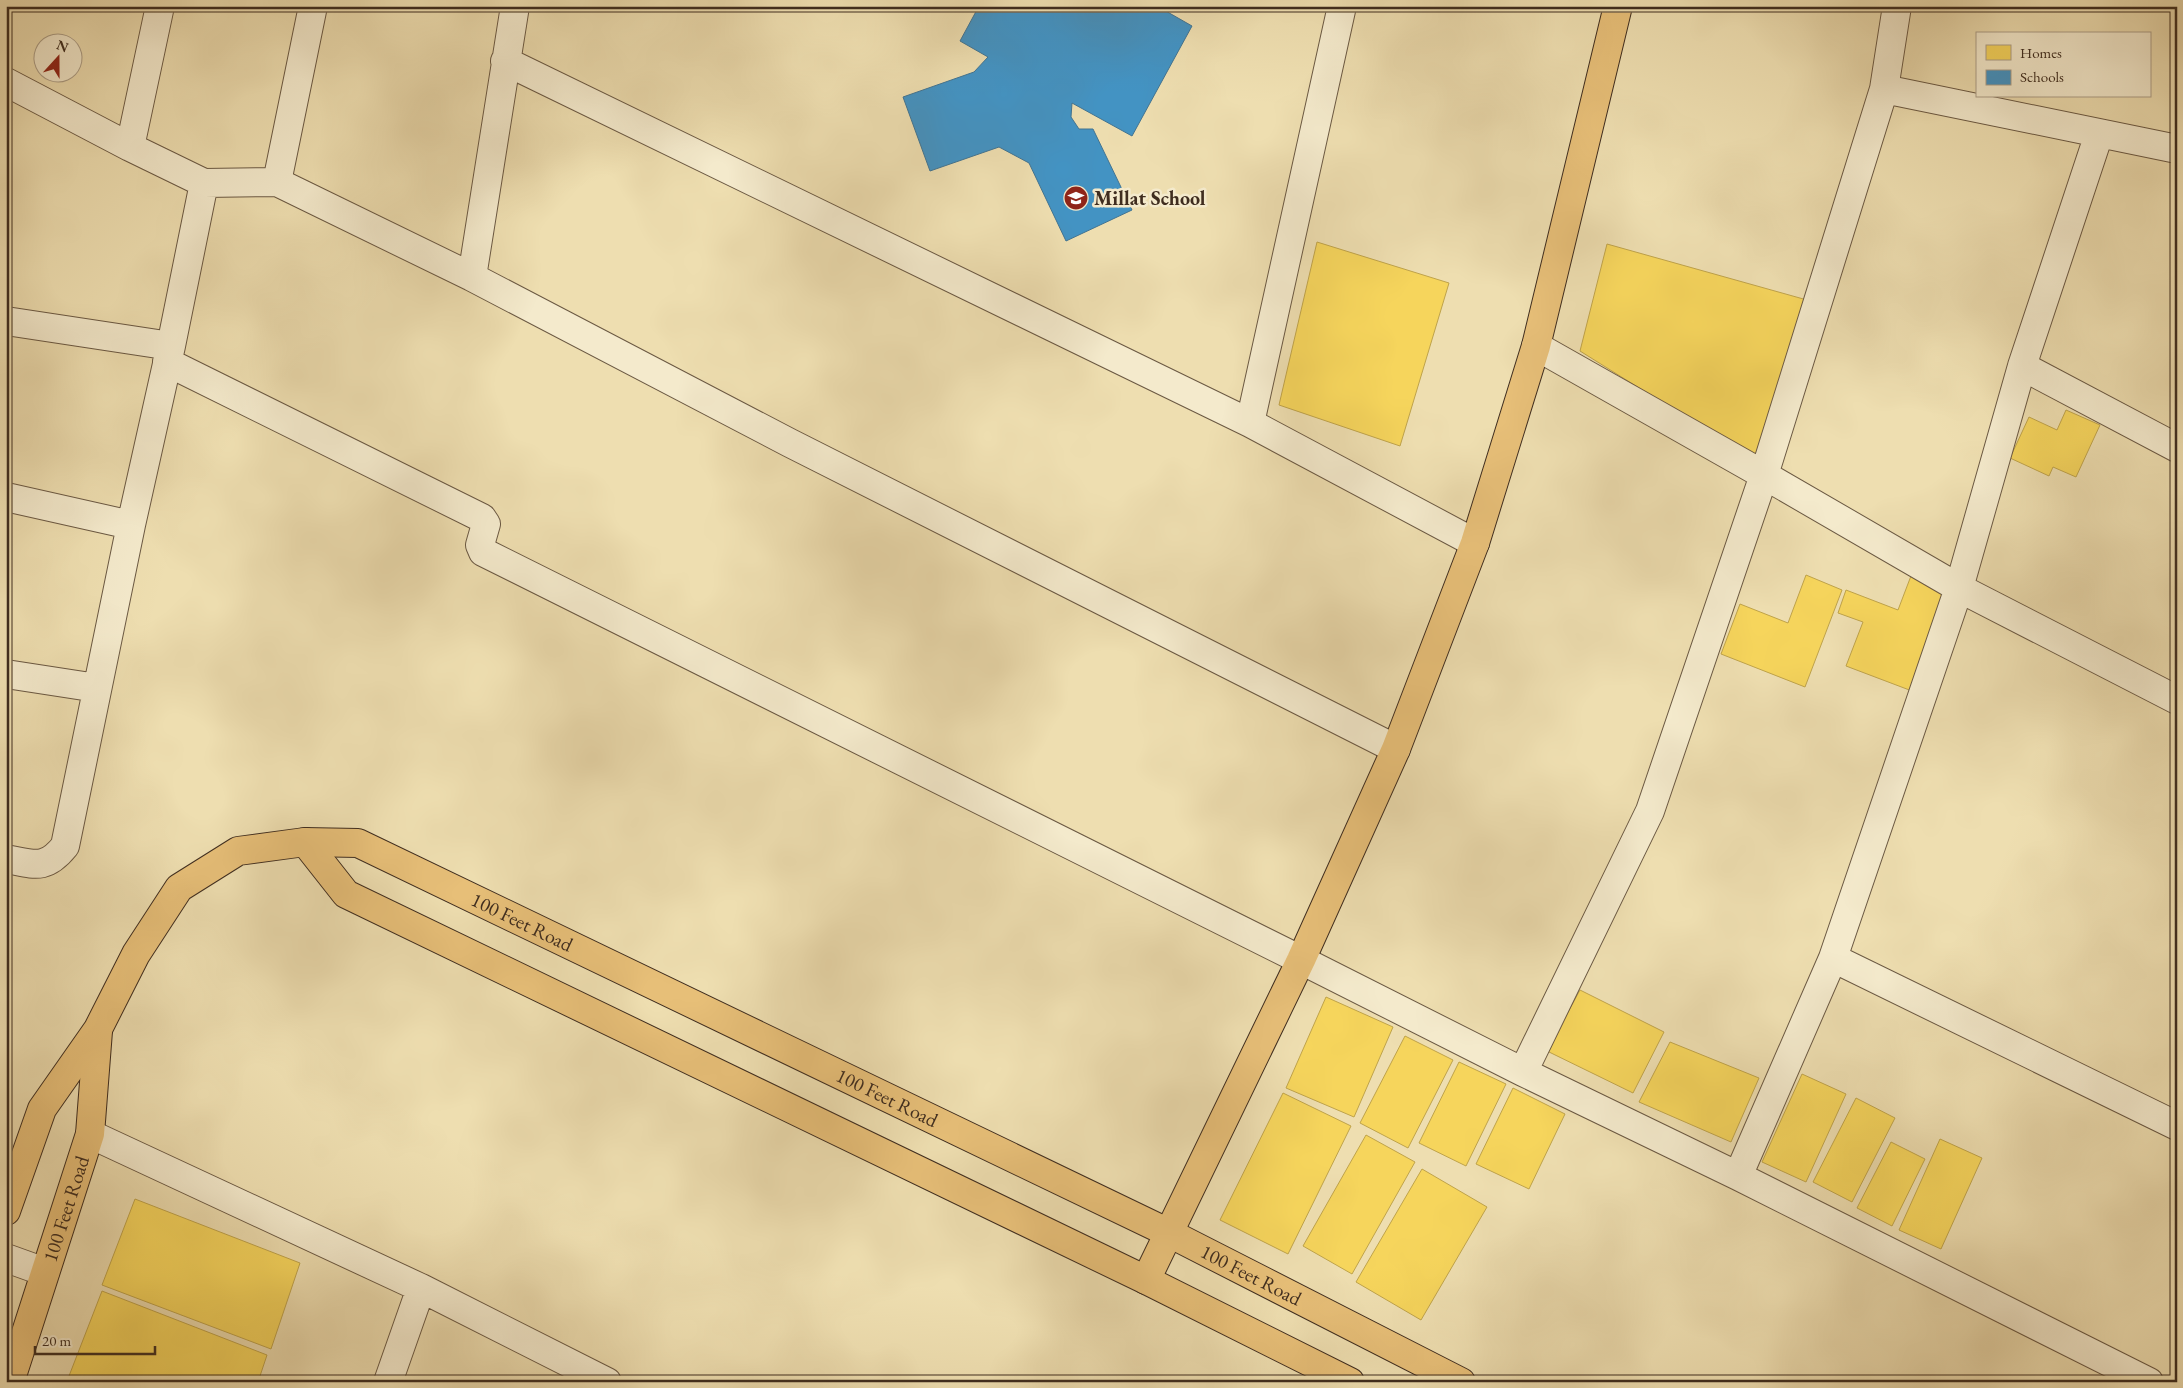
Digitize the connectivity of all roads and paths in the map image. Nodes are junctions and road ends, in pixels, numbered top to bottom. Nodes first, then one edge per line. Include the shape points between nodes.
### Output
1 (160, 6) edge
2 (313, 6) edge
3 (515, 6) edge
4 (1342, 6) edge
5 (1618, 6) edge
6 (1897, 6) edge
7 (505, 62) junction
8 (6, 82) edge
9 (1884, 89) junction
10 (2098, 134) junction
11 (130, 147) junction
12 (2177, 149) edge
13 (277, 182) junction
14 (204, 183) junction
15 (472, 277) junction
16 (6, 321) edge
17 (1536, 346) junction
18 (169, 354) junction
19 (2022, 366) junction
20 (1250, 423) junction
21 (2177, 448) edge
22 (1764, 475) junction
23 (6, 498) edge
24 (131, 524) junction
25 (1475, 543) junction
26 (1959, 588) junction
27 (6, 674) edge
28 (97, 688) junction
29 (2177, 700) edge
30 (1396, 749) junction
31 (305, 842) junction
32 (6, 859) edge
33 (1833, 958) junction
34 (1301, 960) junction
35 (98, 1029) junction
36 (1522, 1072) junction
37 (2177, 1126) edge
38 (90, 1134) junction
39 (1738, 1176) junction
40 (6, 1211) edge
41 (1169, 1233) junction
42 (6, 1258) edge
43 (45, 1272) junction
44 (1146, 1280) junction
45 (421, 1288) junction
46 (10, 1382) edge
47 (388, 1382) edge
48 (607, 1382) edge
49 (1350, 1382) edge
50 (1461, 1382) edge
51 (2148, 1382) edge

1 - 11 street
2 - 13 street
3 - 7 street
4 - 20 street
5 - 17 main road
6 - 9 street
7 - 15 street
7 - 20 street
8 - 11 street
9 - 10 street
9 - 22 street
10 - 12 street
10 - 19 street
11 - 14 street
13 - 14 street
13 - 15 street
14 - 18 street
15 - 30 street
16 - 18 street
17 - 22 street
17 - 25 main road
18 - 24 street
18 - 34 street via 482,518 486,524 480,545 483,552
19 - 21 street
19 - 26 street
20 - 25 street
22 - 26 street
22 - 36 street via 1650,811
23 - 24 street
24 - 28 street
25 - 30 main road
26 - 29 street
26 - 33 street
27 - 28 street
28 - 32 street via 65,846 55,859 39,865
30 - 34 main road
31 - 35 main road, 100 Feet Road via 238,851 178,888 136,954
31 - 41 main road, 100 Feet Road via 358,843
31 - 44 main road via 346,894
33 - 37 street
33 - 39 street
34 - 36 street
34 - 41 main road
35 - 38 main road, 100 Feet Road
35 - 40 main road, 100 Feet Road via 42,1109
36 - 39 street
38 - 43 main road, 100 Feet Road
38 - 45 street
39 - 51 street
41 - 44 main road
41 - 50 main road, 100 Feet Road
42 - 43 street
43 - 46 main road, 100 Feet Road
44 - 49 main road
45 - 47 street
45 - 48 street

